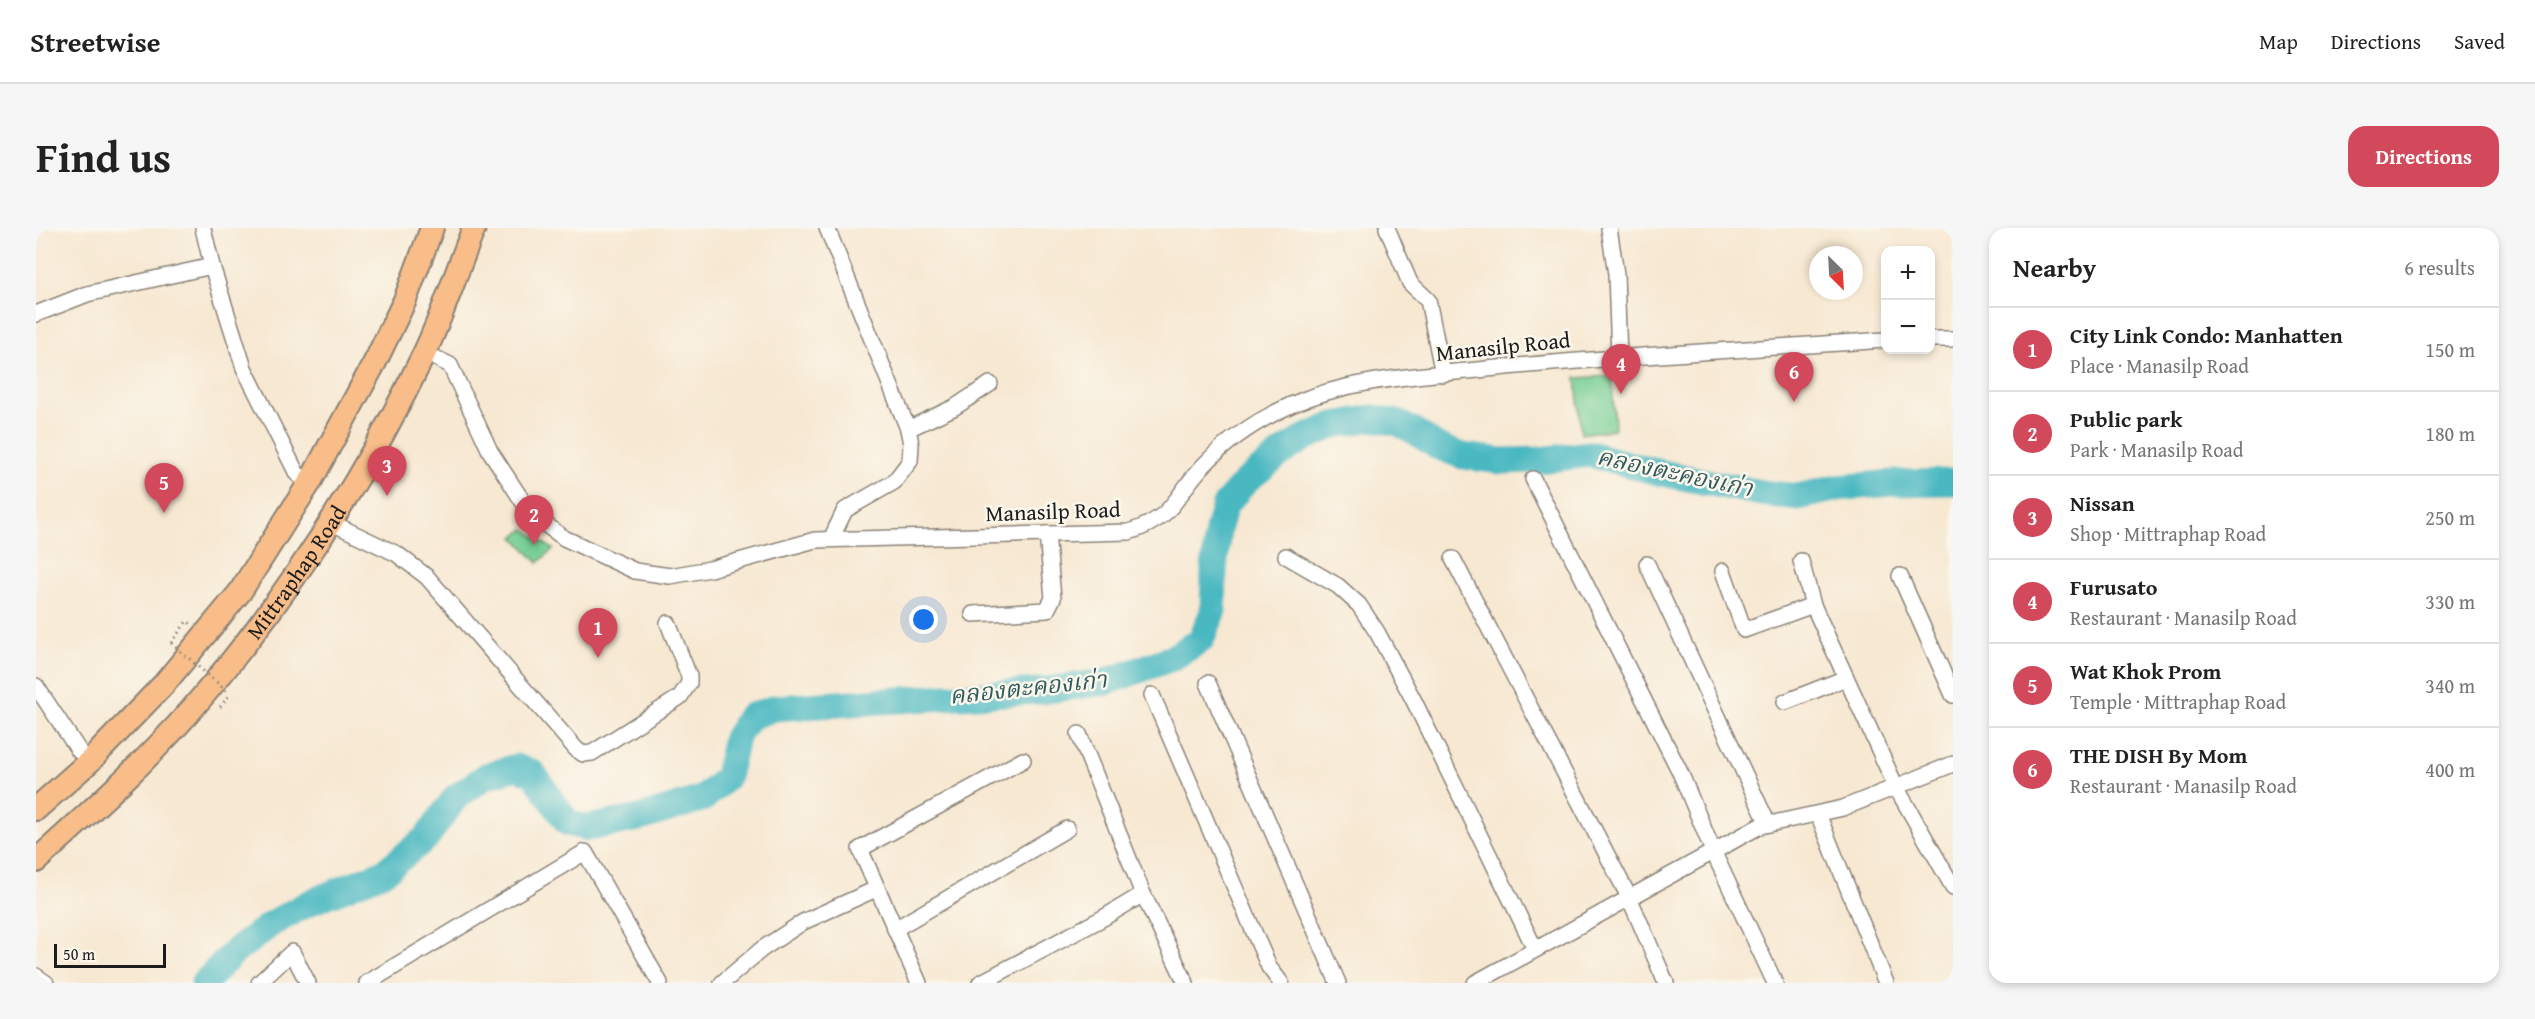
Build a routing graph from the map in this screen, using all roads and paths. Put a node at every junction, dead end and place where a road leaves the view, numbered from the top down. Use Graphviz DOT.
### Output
graph roads {
  1 [pos="203,228"];
  2 [pos="432,228"];
  3 [pos="474,228"];
  4 [pos="827,228"];
  5 [pos="1386,228"];
  6 [pos="1609,228"];
  7 [pos="212,266"];
  8 [pos="36,314"];
  9 [pos="1935,339"];
  10 [pos="1953,339"];
  11 [pos="1881,340"];
  12 [pos="425,352"];
  13 [pos="1619,358"];
  14 [pos="1443,374"];
  15 [pos="990,384"];
  16 [pos="908,429"];
  17 [pos="1533,479"];
  18 [pos="310,482"];
  19 [pos="332,523"];
  20 [pos="1047,534"];
  21 [pos="831,539"];
  22 [pos="1286,556"];
  23 [pos="1453,560"];
  24 [pos="1801,561"];
  25 [pos="1647,564"];
  26 [pos="1723,570"];
  27 [pos="1900,576"];
  28 [pos="1813,605"];
  29 [pos="973,614"];
  30 [pos="187,621"];
  31 [pos="668,623"];
  32 [pos="1846,678"];
  33 [pos="1208,683"];
  34 [pos="36,686"];
  35 [pos="230,694"];
  36 [pos="1152,695"];
  37 [pos="1953,695"];
  38 [pos="1785,702"];
  39 [pos="1079,734"];
  40 [pos="1023,760"];
  41 [pos="90,761"];
  42 [pos="1953,764"];
  43 [pos="1896,787"];
  44 [pos="36,809"];
  45 [pos="1818,814"];
  46 [pos="1768,824"];
  47 [pos="1067,829"];
  48 [pos="1713,851"];
  49 [pos="36,861"];
  50 [pos="1951,879"];
  51 [pos="876,890"];
  52 [pos="1143,894"];
  53 [pos="1629,897"];
  54 [pos="895,929"];
  55 [pos="1535,949"];
  56 [pos="36,976"];
  57 [pos="1485,980"];
  58 [pos="45,983"];
  59 [pos="259,983"];
  60 [pos="308,983"];
  61 [pos="367,983"];
  62 [pos="660,983"];
  63 [pos="722,983"];
  64 [pos="919,983"];
  65 [pos="980,983"];
  66 [pos="1186,983"];
  67 [pos="1281,983"];
  68 [pos="1338,983"];
  69 [pos="1666,983"];
  70 [pos="1775,983"];
  71 [pos="1886,983"];
  1 -- 7 [label="street"];
  2 -- 18 [label="highway, Mittraphap Road"];
  3 -- 12 [label="highway, Mittraphap Road"];
  4 -- 16 [label="street"];
  5 -- 14 [label="street"];
  6 -- 13 [label="street"];
  7 -- 8 [label="street"];
  7 -- 18 [label="street"];
  9 -- 10 [label="street"];
  11 -- 13 [label="street, Manasilp Road"];
  12 -- 19 [label="highway, Mittraphap Road"];
  12 -- 21 [label="street, Manasilp Road"];
  13 -- 14 [label="street, Manasilp Road"];
  14 -- 20 [label="street, Manasilp Road"];
  15 -- 16 [label="street"];
  16 -- 21 [label="street"];
  17 -- 48 [label="street"];
  18 -- 41 [label="highway, Mittraphap Road"];
  19 -- 31 [label="street"];
  19 -- 49 [label="highway, Mittraphap Road"];
  20 -- 21 [label="street, Manasilp Road"];
  20 -- 29 [label="street"];
  22 -- 55 [label="street"];
  23 -- 53 [label="street"];
  24 -- 28 [label="street"];
  25 -- 46 [label="street"];
  26 -- 28 [label="street"];
  27 -- 37 [label="street"];
  28 -- 32 [label="street"];
  30 -- 35 [label="path, bridge"];
  32 -- 38 [label="street"];
  32 -- 43 [label="street"];
  33 -- 68 [label="street"];
  34 -- 41 [label="street"];
  36 -- 67 [label="street"];
  39 -- 52 [label="street"];
  40 -- 51 [label="street"];
  41 -- 44 [label="highway, Mittraphap Road"];
  42 -- 43 [label="street"];
  43 -- 45 [label="street"];
  43 -- 50 [label="street"];
  45 -- 46 [label="street"];
  45 -- 71 [label="street"];
  46 -- 48 [label="street"];
  47 -- 54 [label="street"];
  48 -- 53 [label="street"];
  48 -- 70 [label="street"];
  51 -- 54 [label="street"];
  51 -- 63 [label="street"];
  52 -- 65 [label="street"];
  52 -- 66 [label="street"];
  53 -- 55 [label="street"];
  53 -- 69 [label="street"];
  54 -- 64 [label="street"];
  55 -- 57 [label="street"];
  56 -- 58 [label="street"];
  59 -- 60 [label="street"];
  61 -- 62 [label="street"];
}
